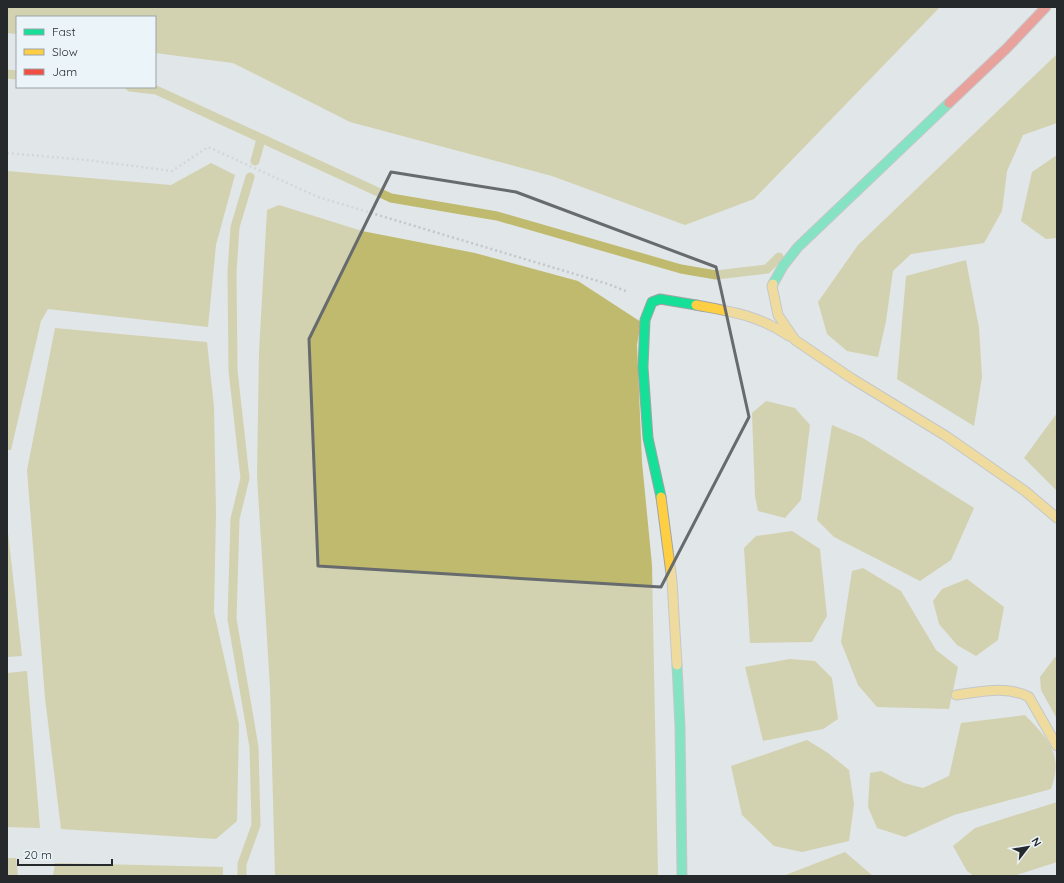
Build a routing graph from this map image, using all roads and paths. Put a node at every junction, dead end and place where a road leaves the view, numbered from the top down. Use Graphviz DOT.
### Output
graph roads {
  1 [pos="1046,7"];
  2 [pos="7,153"];
  3 [pos="652,302"];
  4 [pos="794,340"];
  5 [pos="1057,518"];
  6 [pos="956,695"];
  7 [pos="1057,746"];
  8 [pos="682,876"];
  1 -- 4 [label="street"];
  2 -- 3 [label="path"];
  3 -- 4 [label="street"];
  3 -- 8 [label="street"];
  4 -- 5 [label="street"];
  6 -- 7 [label="street"];
}
